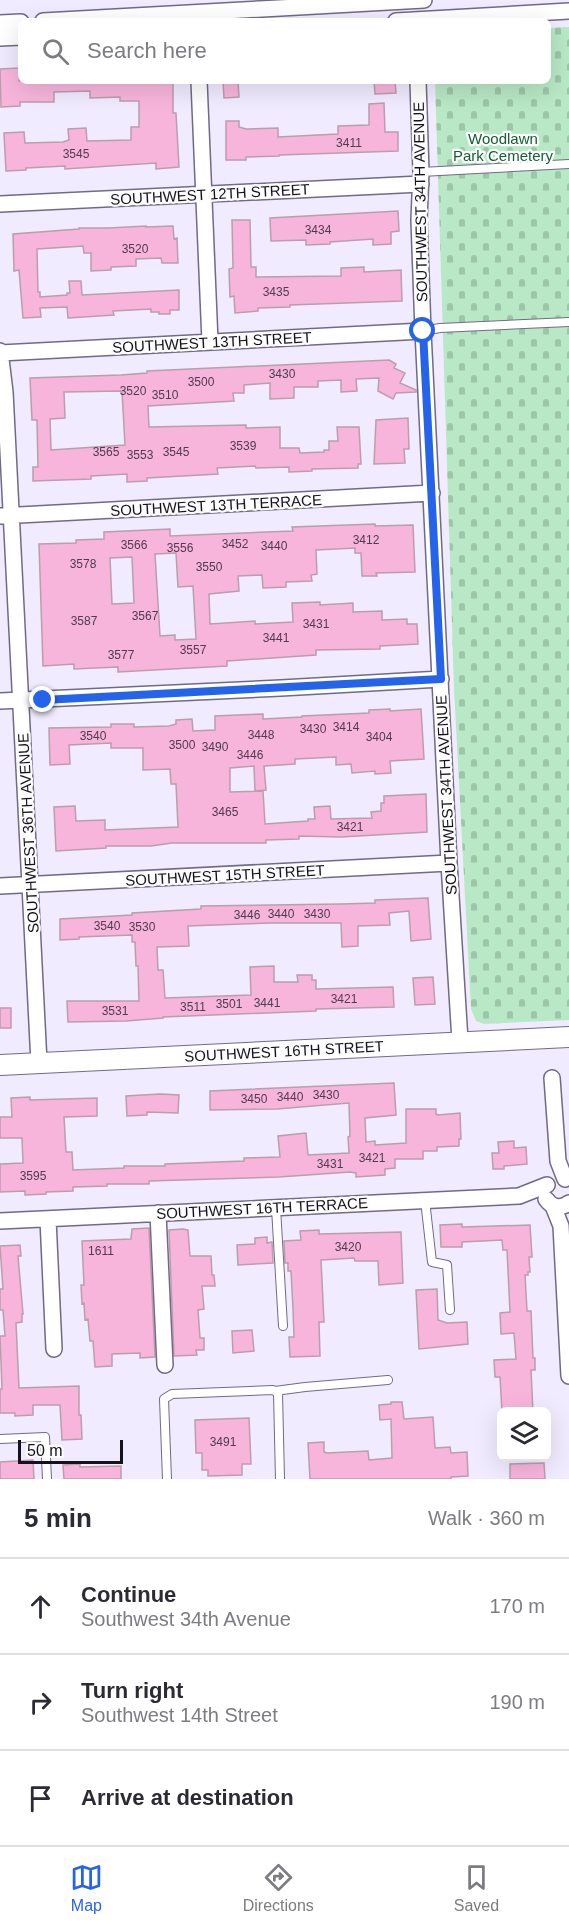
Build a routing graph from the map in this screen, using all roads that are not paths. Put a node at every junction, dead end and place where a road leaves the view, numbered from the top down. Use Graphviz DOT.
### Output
graph roads {
  1 [pos="417,0"];
  2 [pos="195,11"];
  3 [pos="569,11"];
  4 [pos="89,18"];
  5 [pos="415,18"];
  6 [pos="449,18"];
  7 [pos="18,22"];
  8 [pos="0,23"];
  9 [pos="18,37"];
  10 [pos="0,38"];
  11 [pos="199,84"];
  12 [pos="418,84"];
  13 [pos="569,164"];
  14 [pos="421,178"];
  15 [pos="204,194"];
  16 [pos="0,204"];
  17 [pos="569,322"];
  18 [pos="423,331"];
  19 [pos="210,342"];
  20 [pos="0,352"];
  21 [pos="432,494"];
  22 [pos="6,516"];
  23 [pos="441,679"];
  24 [pos="21,700"];
  25 [pos="0,701"];
  26 [pos="449,863"];
  27 [pos="30,885"];
  28 [pos="0,886"];
  29 [pos="569,1037"];
  30 [pos="460,1041"];
  31 [pos="39,1063"];
  32 [pos="0,1065"];
  33 [pos="552,1078"];
  34 [pos="558,1181"];
  35 [pos="524,1195"];
  36 [pos="425,1200"];
  37 [pos="559,1204"];
  38 [pos="276,1208"];
  39 [pos="158,1213"];
  40 [pos="48,1219"];
  41 [pos="0,1221"];
  42 [pos="450,1310"];
  43 [pos="283,1326"];
  44 [pos="54,1349"];
  45 [pos="568,1350"];
  46 [pos="165,1365"];
  47 [pos="569,1376"];
  48 [pos="388,1380"];
  49 [pos="275,1391"];
  50 [pos="0,1439"];
  51 [pos="47,1479"];
  52 [pos="166,1479"];
  53 [pos="280,1479"];
  1 -- 2 [label="street"];
  1 -- 5 [label="street"];
  2 -- 4 [label="street"];
  3 -- 6 [label="street"];
  7 -- 8 [label="street"];
  9 -- 10 [label="street"];
  11 -- 15 [label="street"];
  12 -- 14 [label="street, SOUTHWEST 34TH AVENUE"];
  13 -- 14 [label="lane"];
  14 -- 15 [label="street, SOUTHWEST 12TH STREET"];
  14 -- 18 [label="street, SOUTHWEST 34TH AVENUE"];
  15 -- 16 [label="street, SOUTHWEST 12TH STREET"];
  15 -- 19 [label="street"];
  17 -- 18 [label="lane"];
  18 -- 19 [label="street, SOUTHWEST 13TH STREET"];
  18 -- 21 [label="street, SOUTHWEST 34TH AVENUE"];
  19 -- 20 [label="street, SOUTHWEST 13TH STREET"];
  20 -- 22 [label="street, SOUTHWEST 36TH AVENUE"];
  21 -- 22 [label="street, SOUTHWEST 13TH TERRACE"];
  21 -- 23 [label="street, SOUTHWEST 34TH AVENUE"];
  22 -- 24 [label="street, SOUTHWEST 36TH AVENUE"];
  23 -- 24 [label="street"];
  23 -- 26 [label="street, SOUTHWEST 34TH AVENUE"];
  24 -- 25 [label="street"];
  24 -- 27 [label="street, SOUTHWEST 36TH AVENUE"];
  26 -- 27 [label="street, SOUTHWEST 15TH STREET"];
  26 -- 30 [label="street, SOUTHWEST 34TH AVENUE"];
  27 -- 28 [label="street, SOUTHWEST 15TH STREET"];
  27 -- 31 [label="street, SOUTHWEST 36TH AVENUE"];
  29 -- 30 [label="street, SOUTHWEST 16TH STREET"];
  30 -- 31 [label="street, SOUTHWEST 16TH STREET"];
  31 -- 32 [label="street, SOUTHWEST 16TH STREET"];
  33 -- 34 [label="street"];
  34 -- 35 [label="street, SOUTHWEST 16TH TERRACE"];
  34 -- 37 [label="street"];
  35 -- 36 [label="street, SOUTHWEST 16TH TERRACE"];
  35 -- 37 [label="street, SOUTHWEST 16TH TERRACE"];
  36 -- 38 [label="street, SOUTHWEST 16TH TERRACE"];
  36 -- 42 [label="lane"];
  37 -- 45 [label="street"];
  38 -- 39 [label="street, SOUTHWEST 16TH TERRACE"];
  38 -- 43 [label="lane"];
  39 -- 40 [label="street, SOUTHWEST 16TH TERRACE"];
  39 -- 46 [label="street"];
  40 -- 41 [label="street, SOUTHWEST 16TH TERRACE"];
  40 -- 44 [label="street"];
  45 -- 47 [label="street"];
  48 -- 49 [label="lane"];
  49 -- 52 [label="lane"];
  49 -- 53 [label="lane"];
  50 -- 51 [label="lane"];
}
